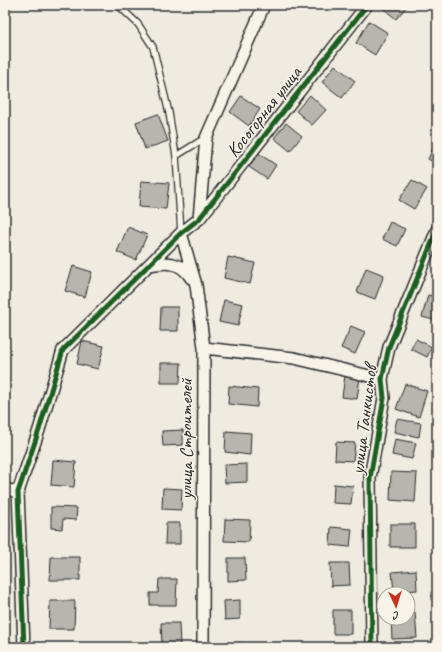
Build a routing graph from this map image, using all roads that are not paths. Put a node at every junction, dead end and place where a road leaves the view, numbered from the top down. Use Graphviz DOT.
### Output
graph roads {
  1 [pos="118,5"];
  2 [pos="264,5"];
  3 [pos="367,5"];
  4 [pos="206,138"];
  5 [pos="176,156"];
  6 [pos="199,219"];
  7 [pos="437,230"];
  8 [pos="181,233"];
  9 [pos="149,265"];
  10 [pos="196,285"];
  11 [pos="204,348"];
  12 [pos="382,379"];
  13 [pos="5,489"];
  14 [pos="18,492"];
  15 [pos="24,647"];
  16 [pos="203,647"];
  17 [pos="372,647"];
  1 -- 5 [label="lane"];
  2 -- 4 [label="street, Косогорная улица"];
  3 -- 6 [label="street, Косогорная улица"];
  4 -- 5 [label="lane"];
  4 -- 6 [label="street, Косогорная улица"];
  5 -- 8 [label="lane"];
  6 -- 8 [label="street, Косогорная улица"];
  7 -- 12 [label="street, улица Танкистов"];
  8 -- 9 [label="street, Косогорная улица"];
  8 -- 10 [label="street, улица Строителей"];
  9 -- 10 [label="street"];
  9 -- 14 [label="street, Косогорная улица"];
  10 -- 11 [label="street, улица Строителей"];
  11 -- 12 [label="street"];
  11 -- 16 [label="street, улица Строителей"];
  12 -- 17 [label="street, улица Танкистов"];
  13 -- 14 [label="street"];
  14 -- 15 [label="street"];
}
